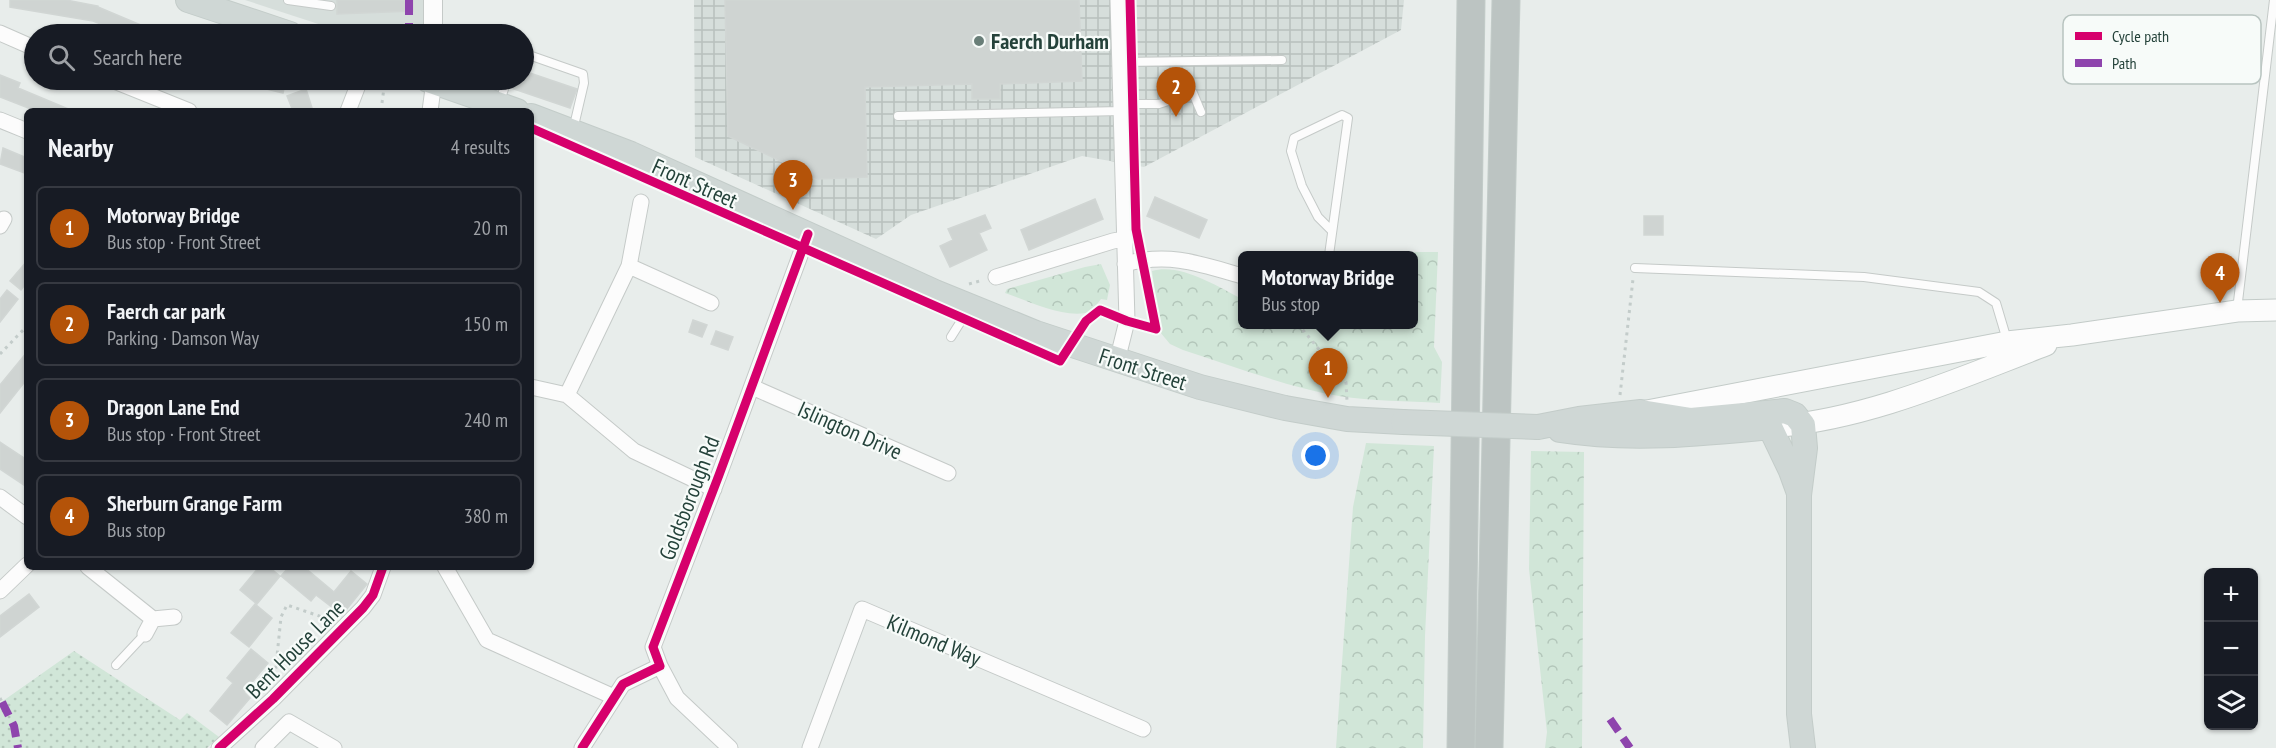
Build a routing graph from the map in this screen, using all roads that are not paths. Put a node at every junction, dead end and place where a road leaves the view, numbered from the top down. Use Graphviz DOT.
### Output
graph roads {
  1 [pos="188,0"];
  2 [pos="288,0"];
  3 [pos="433,0"];
  4 [pos="1118,0"];
  5 [pos="1471,0"];
  6 [pos="1506,0"];
  7 [pos="2274,0"];
  8 [pos="330,6"];
  9 [pos="260,24"];
  10 [pos="433,24"];
  11 [pos="0,33"];
  12 [pos="24,44"];
  13 [pos="534,57"];
  14 [pos="1282,60"];
  15 [pos="1120,62"];
  16 [pos="137,90"];
  17 [pos="356,90"];
  18 [pos="431,90"];
  19 [pos="459,90"];
  20 [pos="507,90"];
  21 [pos="1121,107"];
  22 [pos="182,108"];
  23 [pos="349,108"];
  24 [pos="430,108"];
  25 [pos="508,108"];
  26 [pos="1201,112"];
  27 [pos="898,116"];
  28 [pos="534,117"];
  29 [pos="0,120"];
  30 [pos="24,130"];
  31 [pos="573,131"];
  32 [pos="641,202"];
  33 [pos="1332,231"];
  34 [pos="808,234"];
  35 [pos="1124,239"];
  36 [pos="1330,251"];
  37 [pos="1125,264"];
  38 [pos="629,266"];
  39 [pos="1635,268"];
  40 [pos="1238,275"];
  41 [pos="996,277"];
  42 [pos="711,303"];
  43 [pos="971,306"];
  44 [pos="2276,309"];
  45 [pos="2237,311"];
  46 [pos="951,337"];
  47 [pos="2008,350"];
  48 [pos="1117,361"];
  49 [pos="1794,384"];
  50 [pos="752,387"];
  51 [pos="534,388"];
  52 [pos="567,395"];
  53 [pos="1629,413"];
  54 [pos="1771,419"];
  55 [pos="1803,425"];
  56 [pos="1538,427"];
  57 [pos="948,473"];
  58 [pos="714,489"];
  59 [pos="1799,495"];
  60 [pos="0,497"];
  61 [pos="24,516"];
  62 [pos="24,568"];
  63 [pos="92,570"];
  64 [pos="382,570"];
  65 [pos="447,570"];
  66 [pos="0,591"];
  67 [pos="174,617"];
  68 [pos="153,619"];
  69 [pos="145,634"];
  70 [pos="116,665"];
  71 [pos="660,666"];
  72 [pos="614,697"];
  73 [pos="1143,729"];
  74 [pos="219,748"];
  75 [pos="263,748"];
  76 [pos="334,748"];
  77 [pos="582,748"];
  78 [pos="730,748"];
  79 [pos="810,748"];
  80 [pos="1461,748"];
  81 [pos="1489,748"];
  82 [pos="1803,748"];
  1 -- 9 [label="main road"];
  2 -- 8 [label="lane"];
  3 -- 10 [label="street"];
  4 -- 15 [label="street"];
  5 -- 80 [label="highway"];
  6 -- 81 [label="highway"];
  7 -- 45 [label="lane"];
  11 -- 12 [label="street"];
  13 -- 31 [label="lane"];
  14 -- 15 [label="lane"];
  15 -- 21 [label="street"];
  16 -- 22 [label="street"];
  17 -- 23 [label="street"];
  18 -- 24 [label="street"];
  19 -- 25 [label="main road"];
  20 -- 25 [label="lane"];
  21 -- 26 [label="lane"];
  21 -- 27 [label="lane"];
  21 -- 35 [label="street"];
  28 -- 31 [label="main road, Front Street"];
  29 -- 30 [label="street"];
  31 -- 34 [label="main road, Front Street"];
  32 -- 38 [label="street"];
  33 -- 33 [label="lane"];
  33 -- 36 [label="lane"];
  34 -- 43 [label="main road, Front Street"];
  34 -- 50 [label="street, Goldsborough Rd"];
  35 -- 37 [label="street"];
  35 -- 41 [label="street"];
  37 -- 40 [label="street"];
  37 -- 48 [label="street"];
  38 -- 42 [label="street"];
  38 -- 52 [label="street"];
  39 -- 47 [label="lane"];
  43 -- 46 [label="lane"];
  43 -- 48 [label="main road, Front Street"];
  44 -- 45 [label="main road"];
  45 -- 47 [label="main road"];
  47 -- 49 [label="main road"];
  47 -- 55 [label="main road"];
  48 -- 56 [label="main road, Front Street, bridge"];
  49 -- 53 [label="main road"];
  49 -- 54 [label="main road"];
  50 -- 57 [label="street, Islington Drive"];
  50 -- 58 [label="street, Goldsborough Rd"];
  51 -- 52 [label="street"];
  52 -- 58 [label="street"];
  53 -- 54 [label="main road"];
  53 -- 56 [label="main road"];
  54 -- 55 [label="main road"];
  54 -- 56 [label="main road"];
  54 -- 59 [label="main road"];
  55 -- 59 [label="main road"];
  58 -- 71 [label="street, Goldsborough Rd"];
  59 -- 82 [label="main road"];
  60 -- 61 [label="street"];
  62 -- 66 [label="street"];
  63 -- 68 [label="street"];
  64 -- 74 [label="street, Bent House Lane"];
  65 -- 72 [label="street"];
  67 -- 68 [label="street"];
  68 -- 69 [label="street"];
  69 -- 70 [label="lane"];
  71 -- 72 [label="street"];
  71 -- 78 [label="street, Goldsborough Rd"];
  72 -- 77 [label="street"];
  73 -- 79 [label="street, Kilmond Way"];
  75 -- 76 [label="street"];
}
